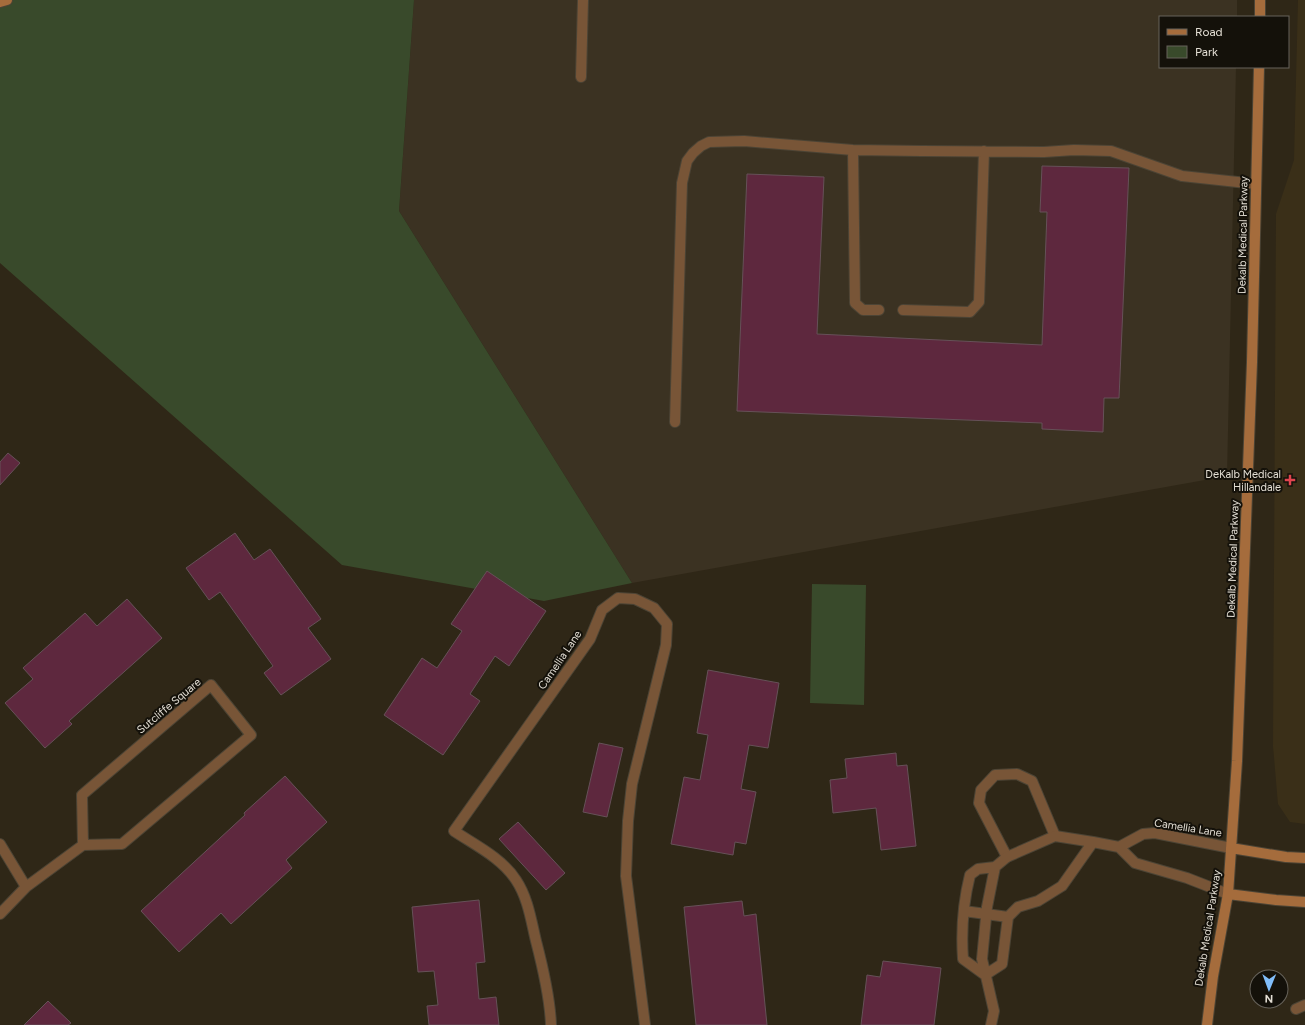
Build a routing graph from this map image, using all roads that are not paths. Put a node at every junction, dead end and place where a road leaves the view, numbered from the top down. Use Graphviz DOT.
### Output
graph roads {
  1 [pos="7,0"];
  2 [pos="583,0"];
  3 [pos="1260,0"];
  4 [pos="0,2"];
  5 [pos="1260,16"];
  6 [pos="1259,68"];
  7 [pos="581,77"];
  8 [pos="853,150"];
  9 [pos="984,151"];
  10 [pos="1256,184"];
  11 [pos="879,310"];
  12 [pos="903,310"];
  13 [pos="675,422"];
  14 [pos="1055,836"];
  15 [pos="1092,842"];
  16 [pos="0,844"];
  17 [pos="83,845"];
  18 [pos="1119,847"];
  19 [pos="1231,848"];
  20 [pos="1007,857"];
  21 [pos="1305,858"];
  22 [pos="995,867"];
  23 [pos="26,887"];
  24 [pos="1228,894"];
  25 [pos="1305,902"];
  26 [pos="964,911"];
  27 [pos="0,914"];
  28 [pos="986,914"];
  29 [pos="1008,917"];
  30 [pos="985,975"];
  31 [pos="1305,1005"];
  32 [pos="1296,1010"];
  33 [pos="551,1025"];
  34 [pos="645,1025"];
  35 [pos="991,1025"];
  36 [pos="1207,1025"];
  1 -- 4 [label="main road"];
  2 -- 7 [label="street"];
  3 -- 5 [label="main road"];
  6 -- 10 [label="main road, Dekalb Medical Parkway"];
  8 -- 9 [label="street"];
  8 -- 11 [label="street"];
  8 -- 13 [label="street"];
  9 -- 10 [label="street"];
  9 -- 12 [label="street"];
  10 -- 19 [label="main road, Dekalb Medical Parkway"];
  14 -- 15 [label="street"];
  14 -- 20 [label="street"];
  14 -- 20 [label="street"];
  15 -- 18 [label="street"];
  15 -- 29 [label="street"];
  16 -- 23 [label="street"];
  17 -- 17 [label="street, Sutcliffe Square"];
  17 -- 23 [label="street"];
  18 -- 19 [label="street, Camellia Lane"];
  18 -- 24 [label="street"];
  19 -- 21 [label="main road"];
  19 -- 24 [label="main road, Dekalb Medical Parkway"];
  20 -- 22 [label="street"];
  22 -- 26 [label="street"];
  22 -- 28 [label="street"];
  23 -- 27 [label="street"];
  24 -- 25 [label="main road"];
  24 -- 36 [label="main road, Dekalb Medical Parkway"];
  26 -- 28 [label="street"];
  26 -- 30 [label="street"];
  28 -- 29 [label="street"];
  28 -- 30 [label="street"];
  29 -- 30 [label="street"];
  30 -- 35 [label="street"];
  31 -- 32 [label="street"];
  33 -- 34 [label="street, Camellia Lane"];
}
